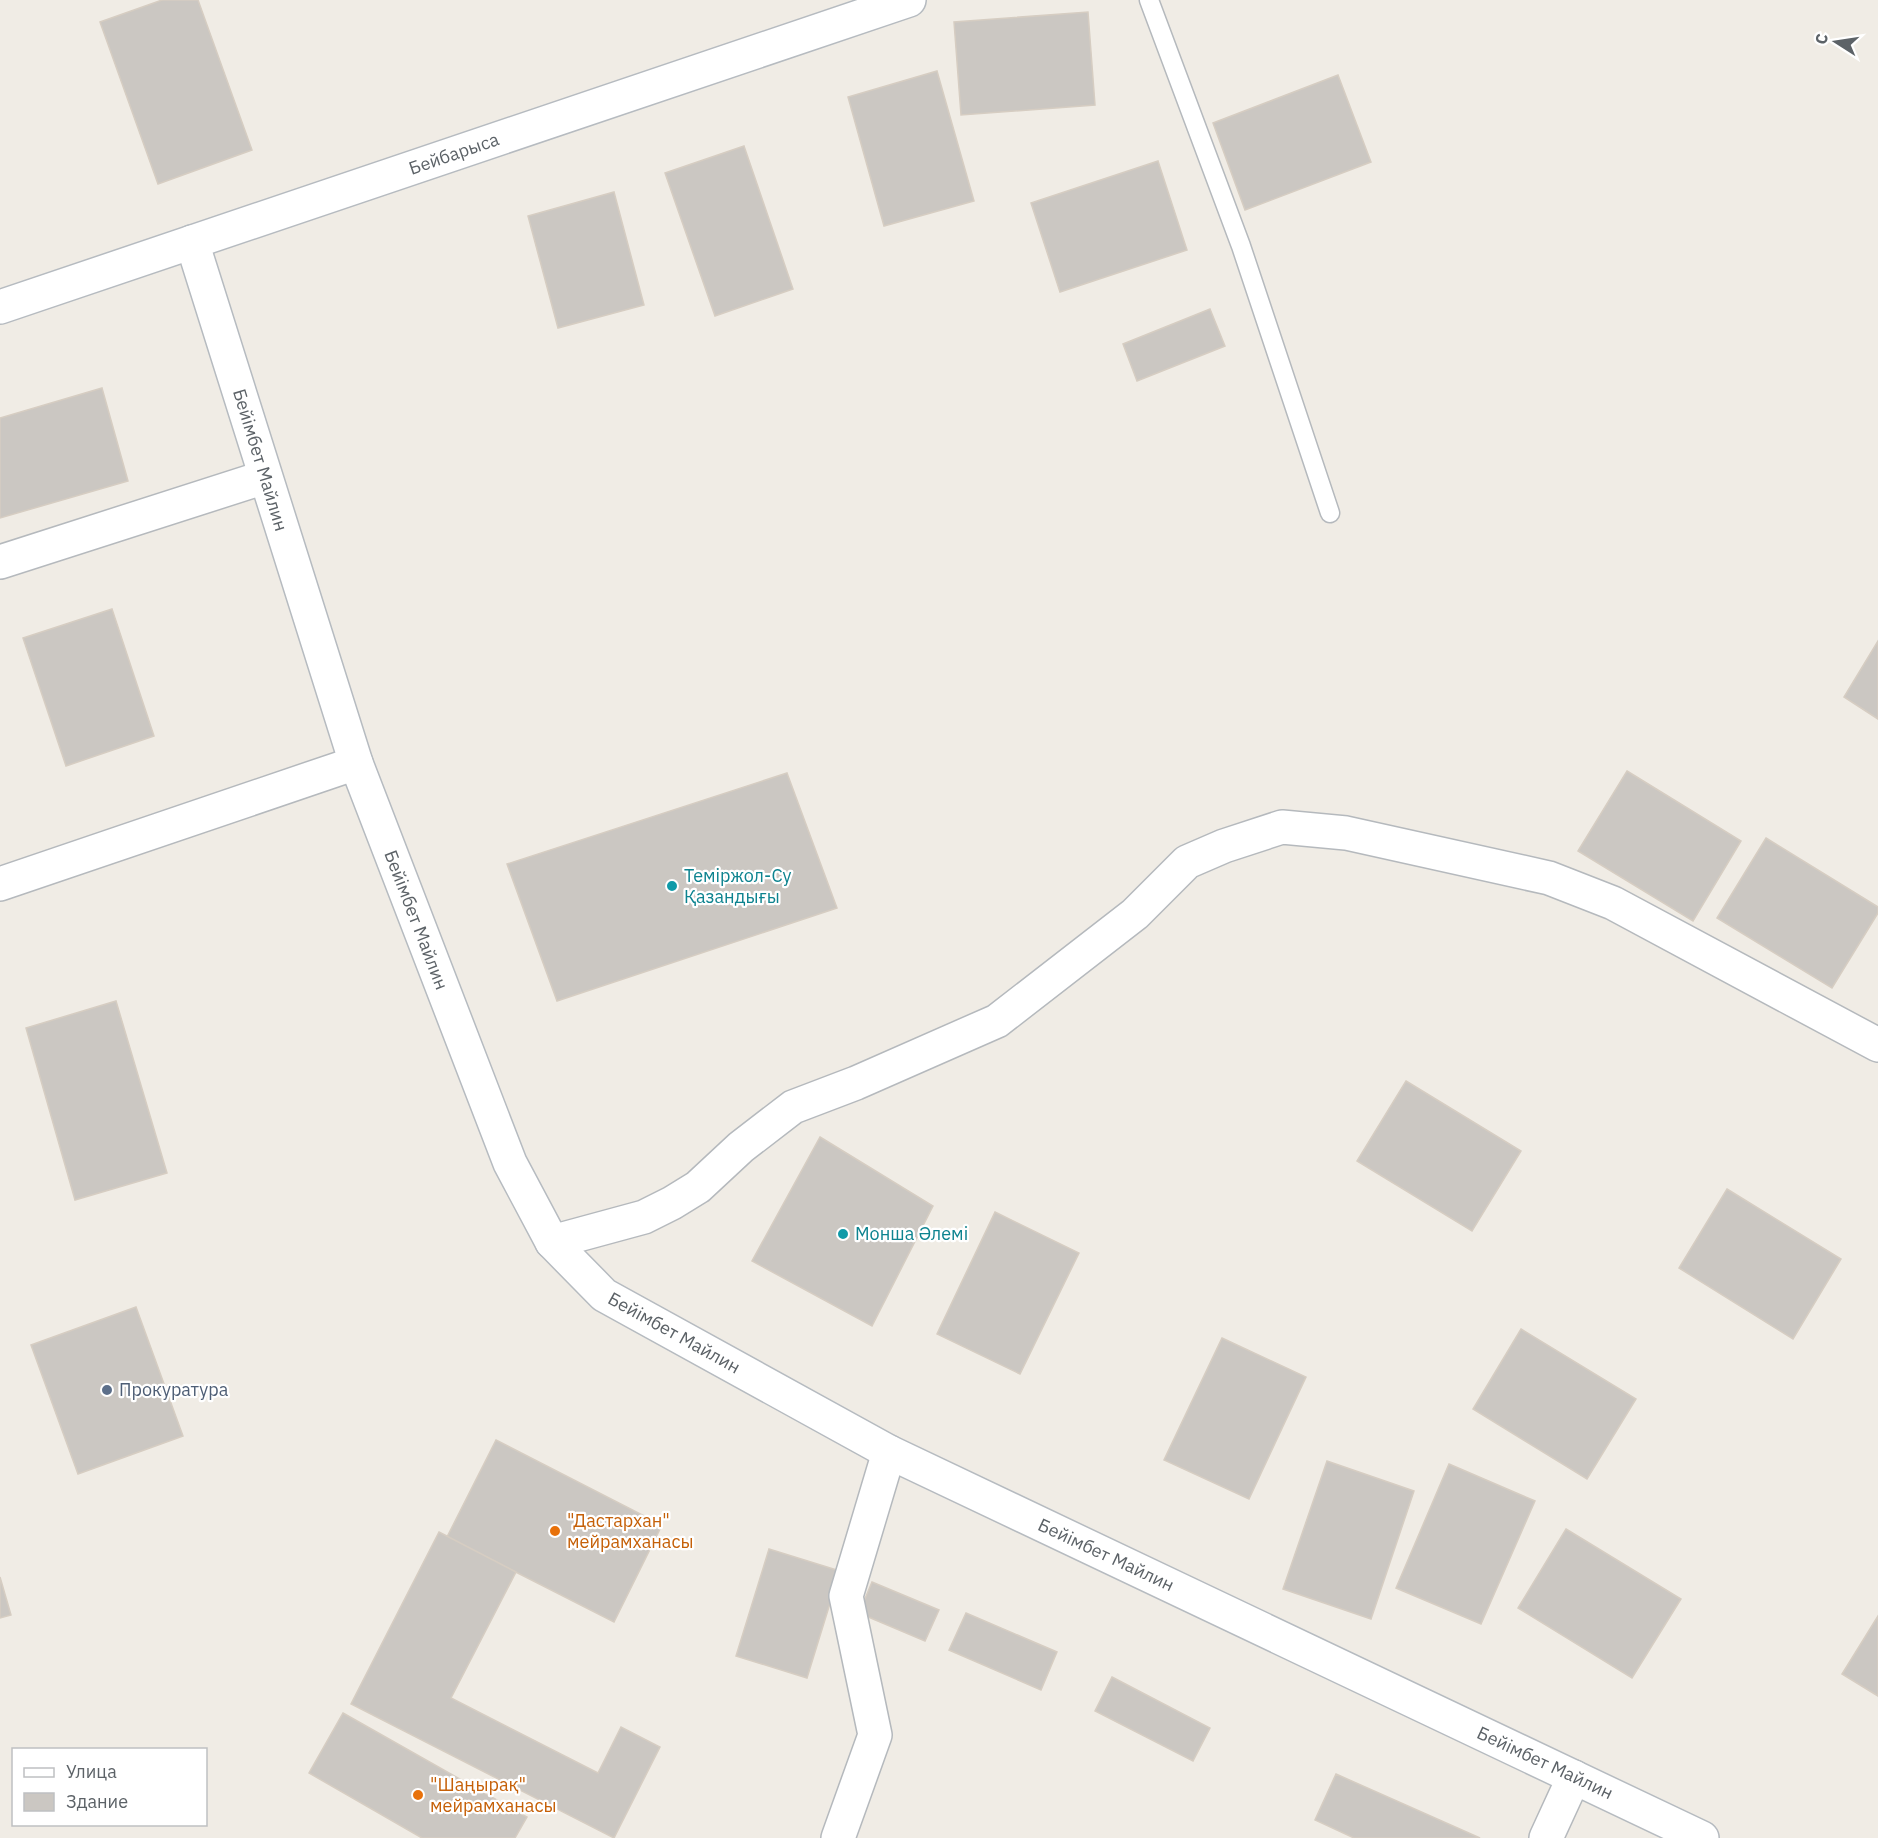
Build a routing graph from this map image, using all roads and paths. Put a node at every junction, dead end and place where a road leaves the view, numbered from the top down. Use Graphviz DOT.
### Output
graph roads {
  1 [pos="909,0"];
  2 [pos="1149,0"];
  3 [pos="192,242"];
  4 [pos="0,307"];
  5 [pos="265,477"];
  6 [pos="1330,513"];
  7 [pos="0,562"];
  8 [pos="356,763"];
  9 [pos="0,884"];
  10 [pos="1878,1045"];
  11 [pos="552,1242"];
  12 [pos="889,1452"];
  13 [pos="1574,1777"];
  14 [pos="838,1838"];
  15 [pos="1546,1838"];
  16 [pos="1702,1838"];
  1 -- 3 [label="street, Бейбарыса"];
  2 -- 6 [label="lane"];
  3 -- 4 [label="street, Бейбарыса"];
  3 -- 5 [label="street, Бейімбет Майлин"];
  5 -- 7 [label="street"];
  5 -- 8 [label="street, Бейімбет Майлин"];
  8 -- 9 [label="street"];
  8 -- 11 [label="street, Бейімбет Майлин"];
  10 -- 11 [label="street"];
  11 -- 12 [label="street, Бейімбет Майлин"];
  12 -- 13 [label="street, Бейімбет Майлин"];
  12 -- 14 [label="street"];
  13 -- 15 [label="street"];
  13 -- 16 [label="street, Бейімбет Майлин"];
}
